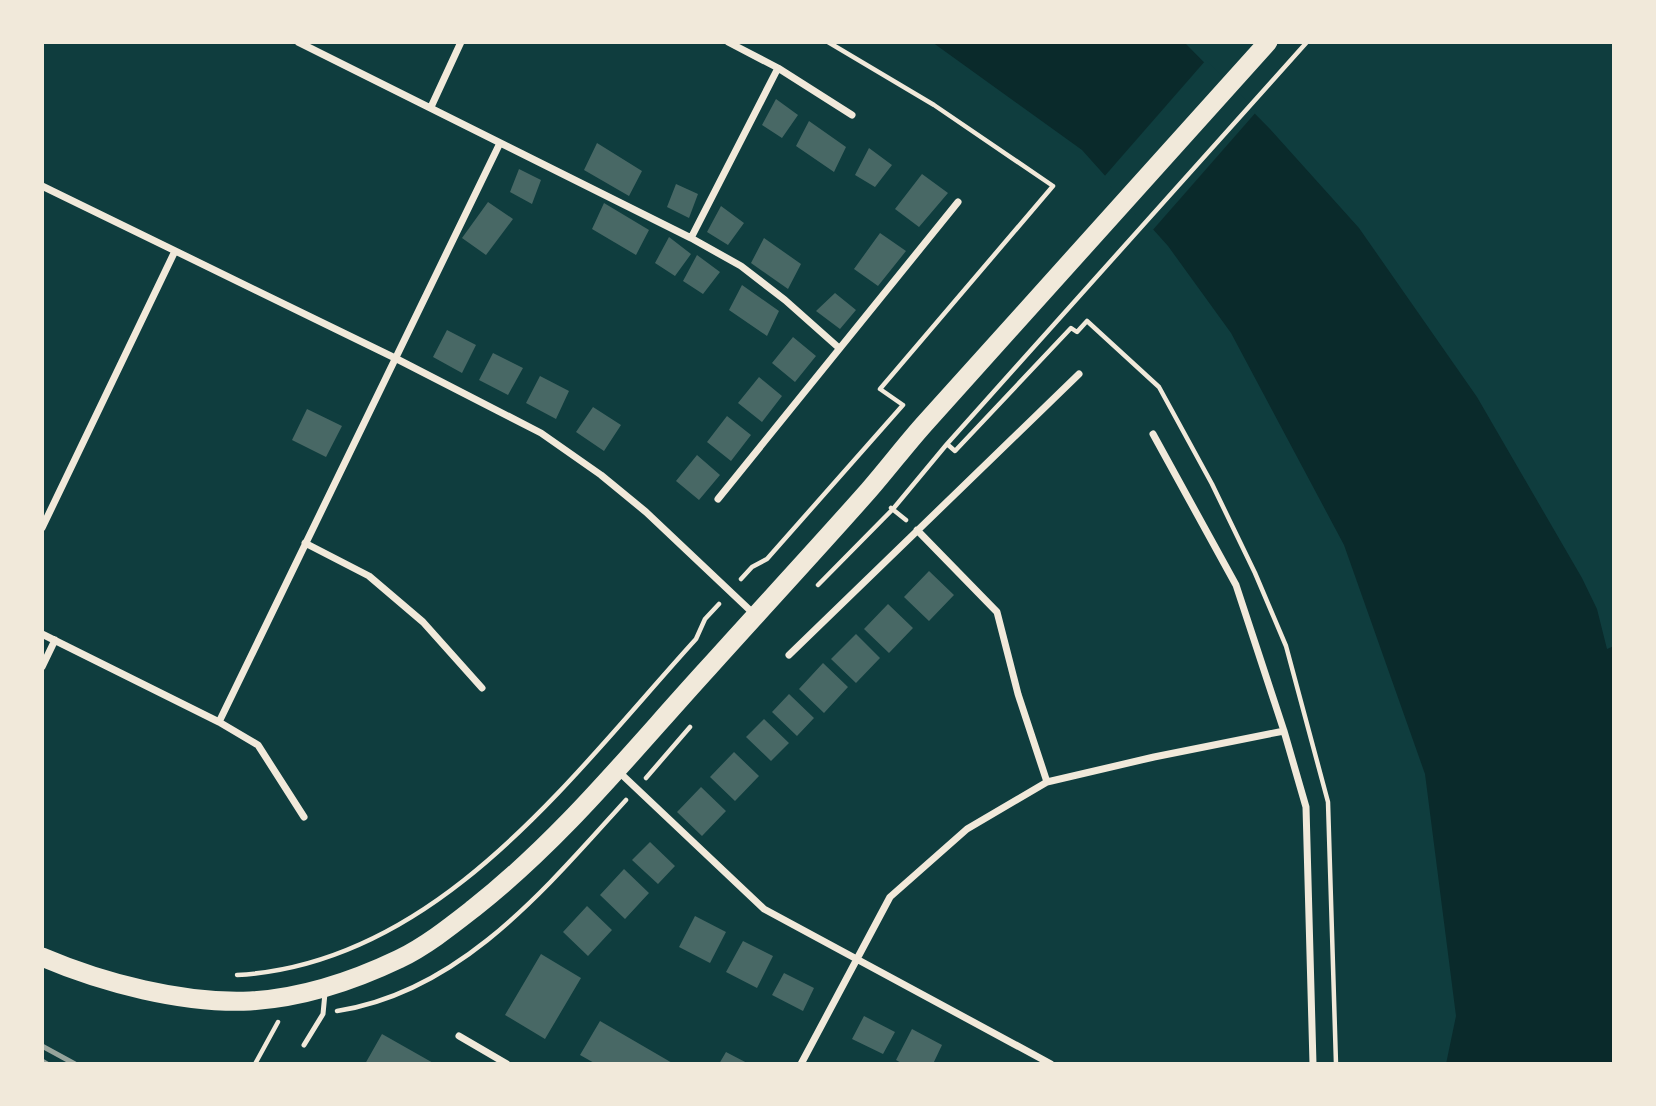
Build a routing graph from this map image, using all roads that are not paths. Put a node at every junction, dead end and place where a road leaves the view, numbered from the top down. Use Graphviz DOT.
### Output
graph roads {
  1 [pos="298,42"];
  2 [pos="461,42"];
  3 [pos="728,42"];
  4 [pos="1268,42"];
  5 [pos="778,68"];
  6 [pos="431,107"];
  7 [pos="852,115"];
  8 [pos="500,143"];
  9 [pos="42,187"];
  10 [pos="958,202"];
  11 [pos="691,239"];
  12 [pos="175,251"];
  13 [pos="839,348"];
  14 [pos="395,358"];
  15 [pos="1079,374"];
  16 [pos="1153,434"];
  17 [pos="718,499"];
  18 [pos="42,528"];
  19 [pos="917,530"];
  20 [pos="305,543"];
  21 [pos="755,616"];
  22 [pos="42,634"];
  23 [pos="55,640"];
  24 [pos="789,655"];
  25 [pos="42,667"];
  26 [pos="482,688"];
  27 [pos="219,722"];
  28 [pos="1284,731"];
  29 [pos="618,770"];
  30 [pos="1047,782"];
  31 [pos="304,817"];
  32 [pos="42,957"];
  33 [pos="856,959"];
  34 [pos="326,986"];
  35 [pos="459,1036"];
  36 [pos="304,1045"];
  37 [pos="507,1064"];
  38 [pos="801,1064"];
  39 [pos="1051,1064"];
  40 [pos="1313,1064"];
  1 -- 6 [label="street"];
  2 -- 6 [label="street"];
  3 -- 5 [label="street"];
  4 -- 21 [label="highway"];
  5 -- 7 [label="street"];
  5 -- 11 [label="street"];
  6 -- 8 [label="street"];
  8 -- 11 [label="street"];
  8 -- 14 [label="street"];
  9 -- 12 [label="street"];
  10 -- 13 [label="street"];
  11 -- 13 [label="street"];
  12 -- 14 [label="street"];
  12 -- 18 [label="street"];
  13 -- 17 [label="street"];
  14 -- 20 [label="street"];
  14 -- 21 [label="street"];
  15 -- 19 [label="street"];
  16 -- 28 [label="street"];
  19 -- 24 [label="street"];
  19 -- 30 [label="street"];
  20 -- 26 [label="street"];
  20 -- 27 [label="street"];
  21 -- 29 [label="highway"];
  22 -- 23 [label="street"];
  23 -- 25 [label="street"];
  23 -- 27 [label="street"];
  27 -- 31 [label="street"];
  28 -- 30 [label="street"];
  28 -- 40 [label="street"];
  29 -- 33 [label="street"];
  29 -- 34 [label="highway"];
  30 -- 33 [label="street"];
  32 -- 34 [label="highway"];
  33 -- 38 [label="street"];
  33 -- 39 [label="street"];
  34 -- 36 [label="lane"];
  35 -- 37 [label="street"];
}
